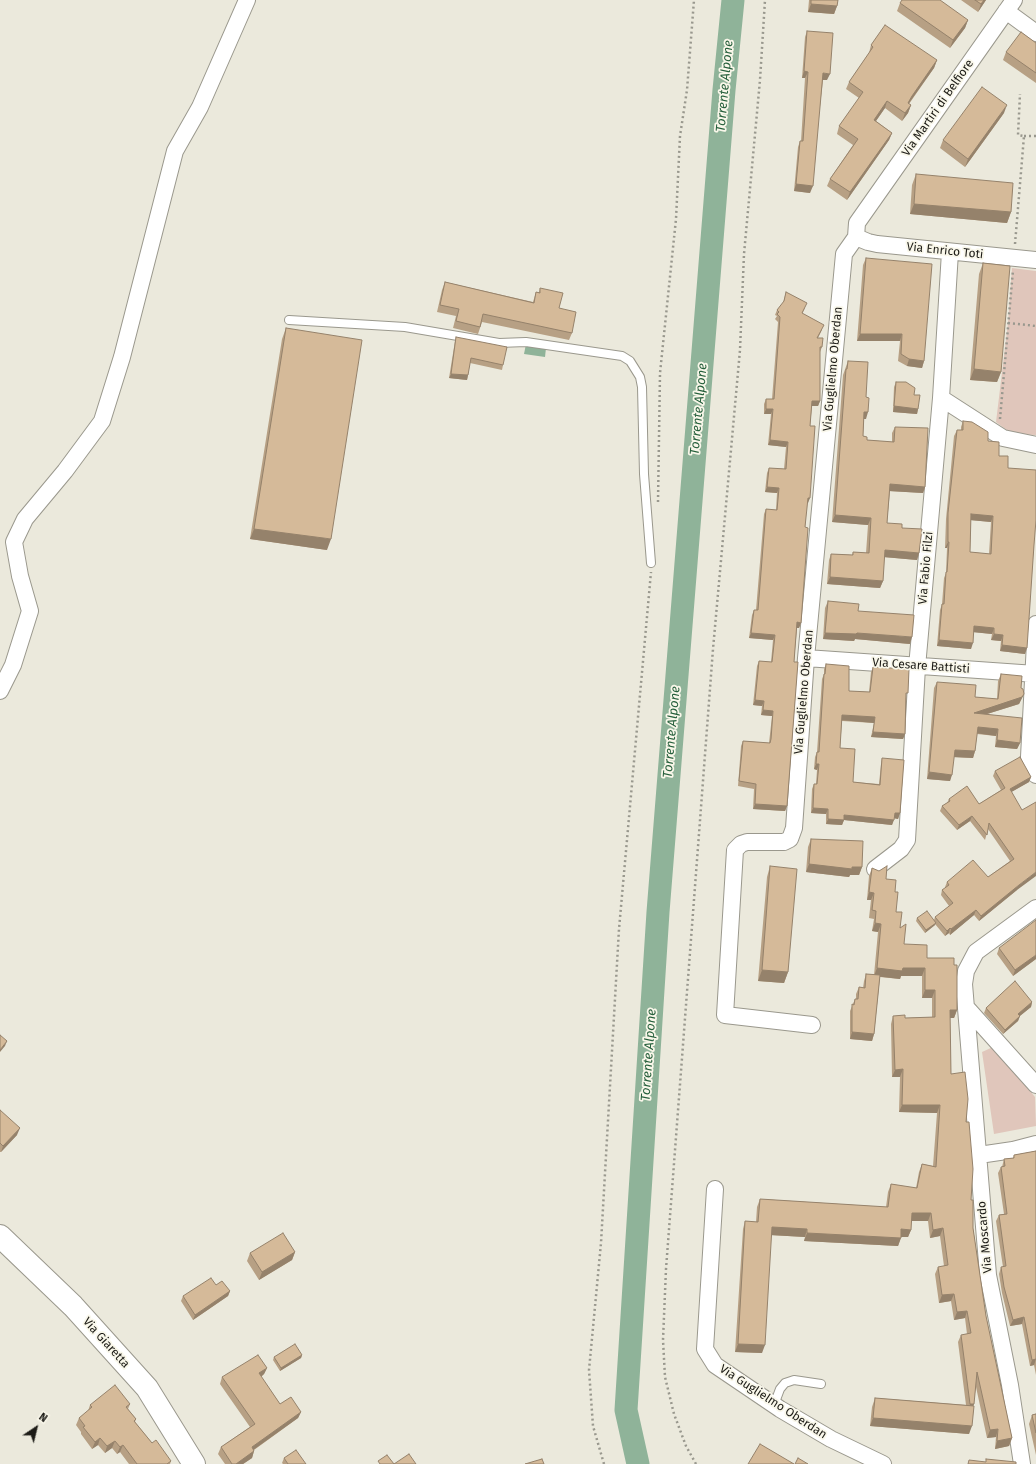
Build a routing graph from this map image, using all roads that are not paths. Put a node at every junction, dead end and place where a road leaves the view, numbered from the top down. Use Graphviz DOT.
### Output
graph roads {
  1 [pos="247,0"];
  2 [pos="1010,6"];
  3 [pos="1036,33"];
  4 [pos="856,237"];
  5 [pos="950,252"];
  6 [pos="1036,260"];
  7 [pos="289,320"];
  8 [pos="941,398"];
  9 [pos="1036,445"];
  10 [pos="651,563"];
  11 [pos="1036,624"];
  12 [pos="806,658"];
  13 [pos="917,667"];
  14 [pos="1034,673"];
  15 [pos="0,691"];
  16 [pos="1035,772"];
  17 [pos="875,869"];
  18 [pos="1036,908"];
  19 [pos="966,1007"];
  20 [pos="812,1026"];
  21 [pos="1036,1085"];
  22 [pos="1036,1144"];
  23 [pos="979,1155"];
  24 [pos="715,1189"];
  25 [pos="0,1236"];
  26 [pos="821,1384"];
  27 [pos="774,1405"];
  28 [pos="194,1464"];
  29 [pos="883,1464"];
  30 [pos="1022,1464"];
  1 -- 15 [label="street"];
  2 -- 3 [label="street, Via Martiri di Belfiore"];
  2 -- 4 [label="street, Via Martiri di Belfiore"];
  4 -- 5 [label="street, Via Enrico Toti"];
  4 -- 12 [label="street, Via Guglielmo Oberdan"];
  5 -- 6 [label="street, Via Enrico Toti"];
  5 -- 8 [label="street, Via Fabio Filzi"];
  7 -- 10 [label="lane"];
  8 -- 9 [label="street"];
  8 -- 13 [label="street, Via Fabio Filzi"];
  11 -- 14 [label="street"];
  12 -- 13 [label="street, Via Cesare Battisti"];
  12 -- 20 [label="street, Via Guglielmo Oberdan"];
  13 -- 14 [label="street, Via Cesare Battisti"];
  13 -- 17 [label="street, Via Fabio Filzi"];
  14 -- 16 [label="street"];
  18 -- 19 [label="street, Via Moscardo"];
  19 -- 21 [label="street"];
  19 -- 23 [label="street, Via Moscardo"];
  22 -- 23 [label="street"];
  23 -- 30 [label="street, Via Moscardo"];
  24 -- 27 [label="street, Via Guglielmo Oberdan"];
  25 -- 28 [label="street, Via Giaretta"];
  26 -- 27 [label="lane"];
  27 -- 29 [label="street, Via Guglielmo Oberdan"];
}
